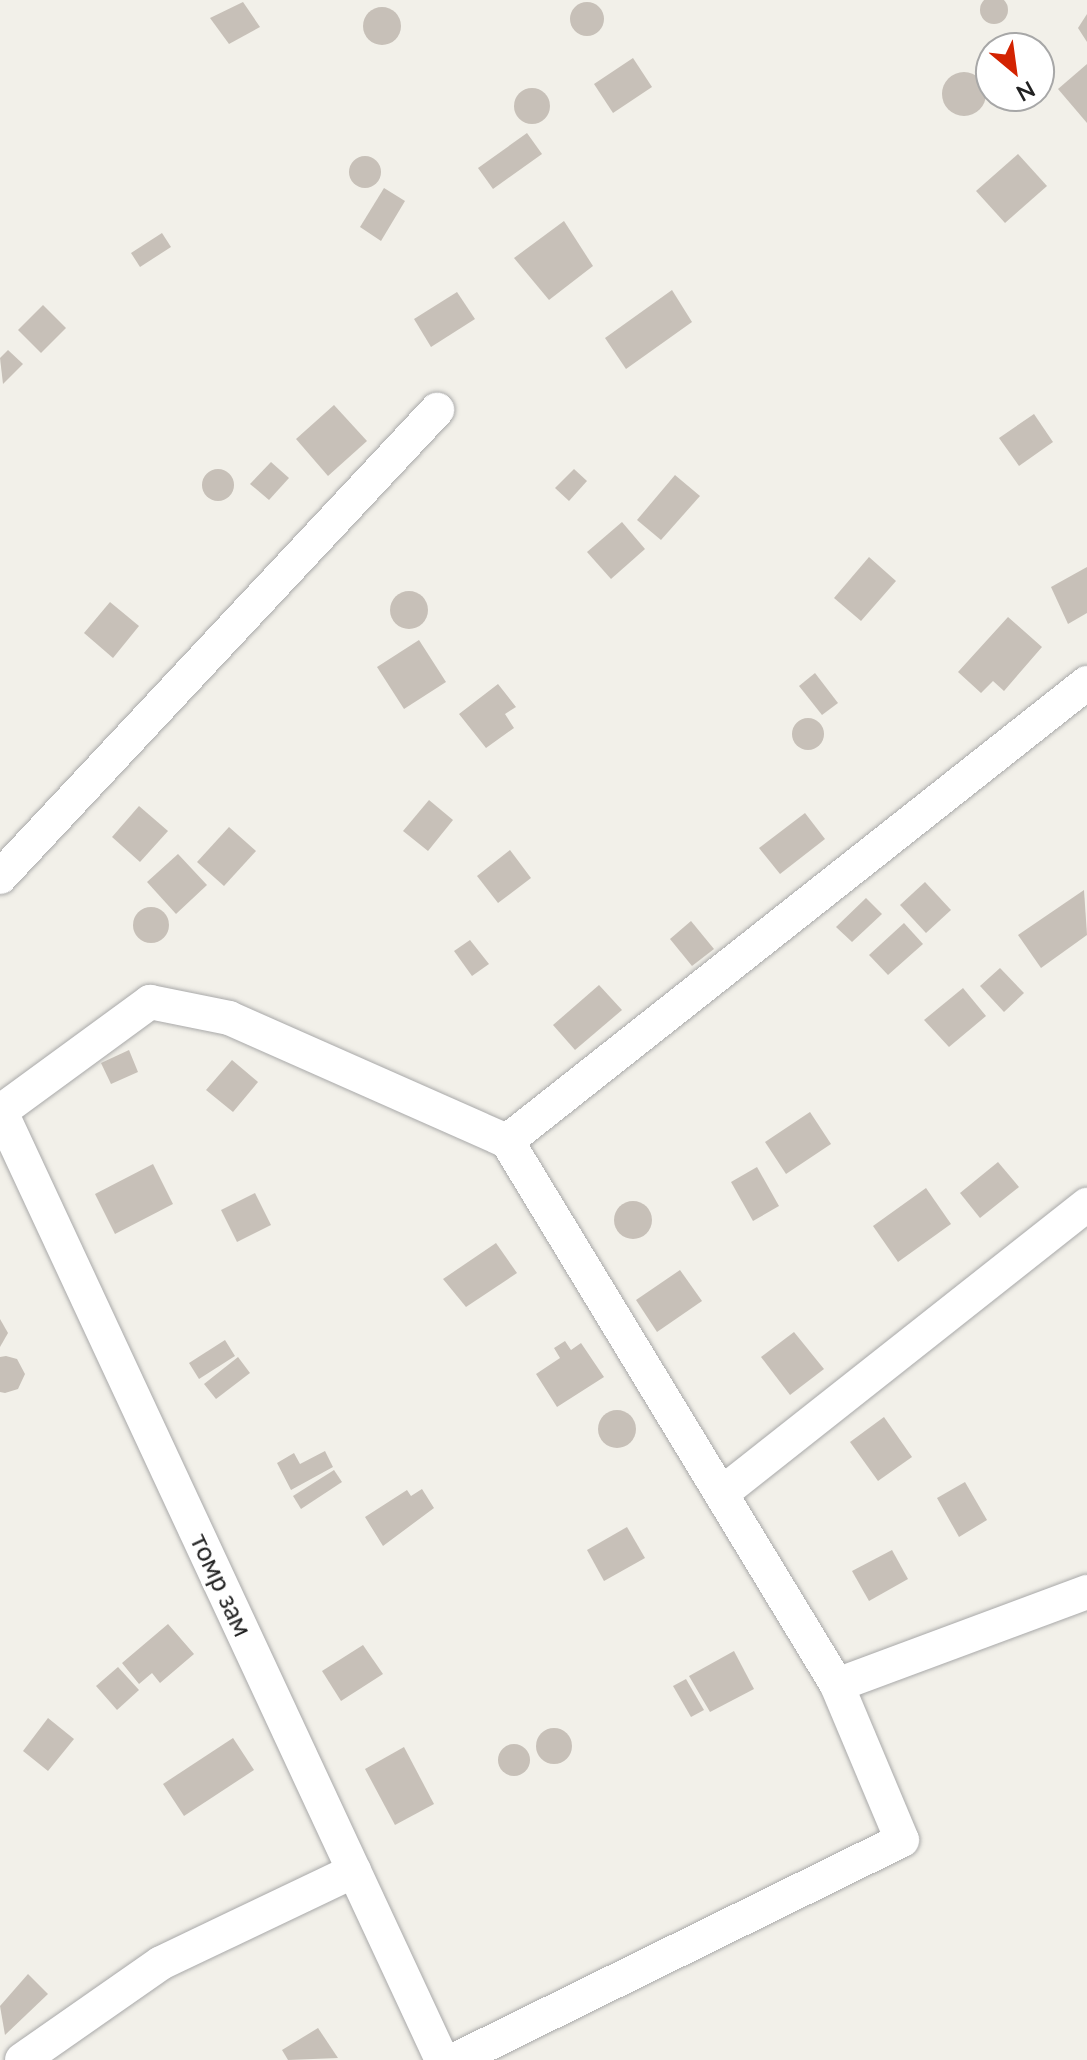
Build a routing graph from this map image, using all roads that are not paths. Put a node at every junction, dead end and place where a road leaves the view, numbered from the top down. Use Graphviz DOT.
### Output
graph roads {
  1 [pos="437,410"];
  2 [pos="1087,683"];
  3 [pos="0,877"];
  4 [pos="0,1111"];
  5 [pos="507,1141"];
  6 [pos="1087,1205"];
  7 [pos="722,1493"];
  8 [pos="1087,1592"];
  9 [pos="837,1685"];
  10 [pos="354,1871"];
  11 [pos="22,2060"];
  12 [pos="442,2060"];
  13 [pos="455,2060"];
  1 -- 3 [label="street"];
  2 -- 5 [label="street"];
  4 -- 5 [label="street"];
  4 -- 10 [label="street, томр зам"];
  5 -- 7 [label="street"];
  6 -- 7 [label="street"];
  7 -- 9 [label="street"];
  8 -- 9 [label="street"];
  9 -- 13 [label="street"];
  10 -- 11 [label="street"];
  10 -- 12 [label="street, томр зам"];
}
